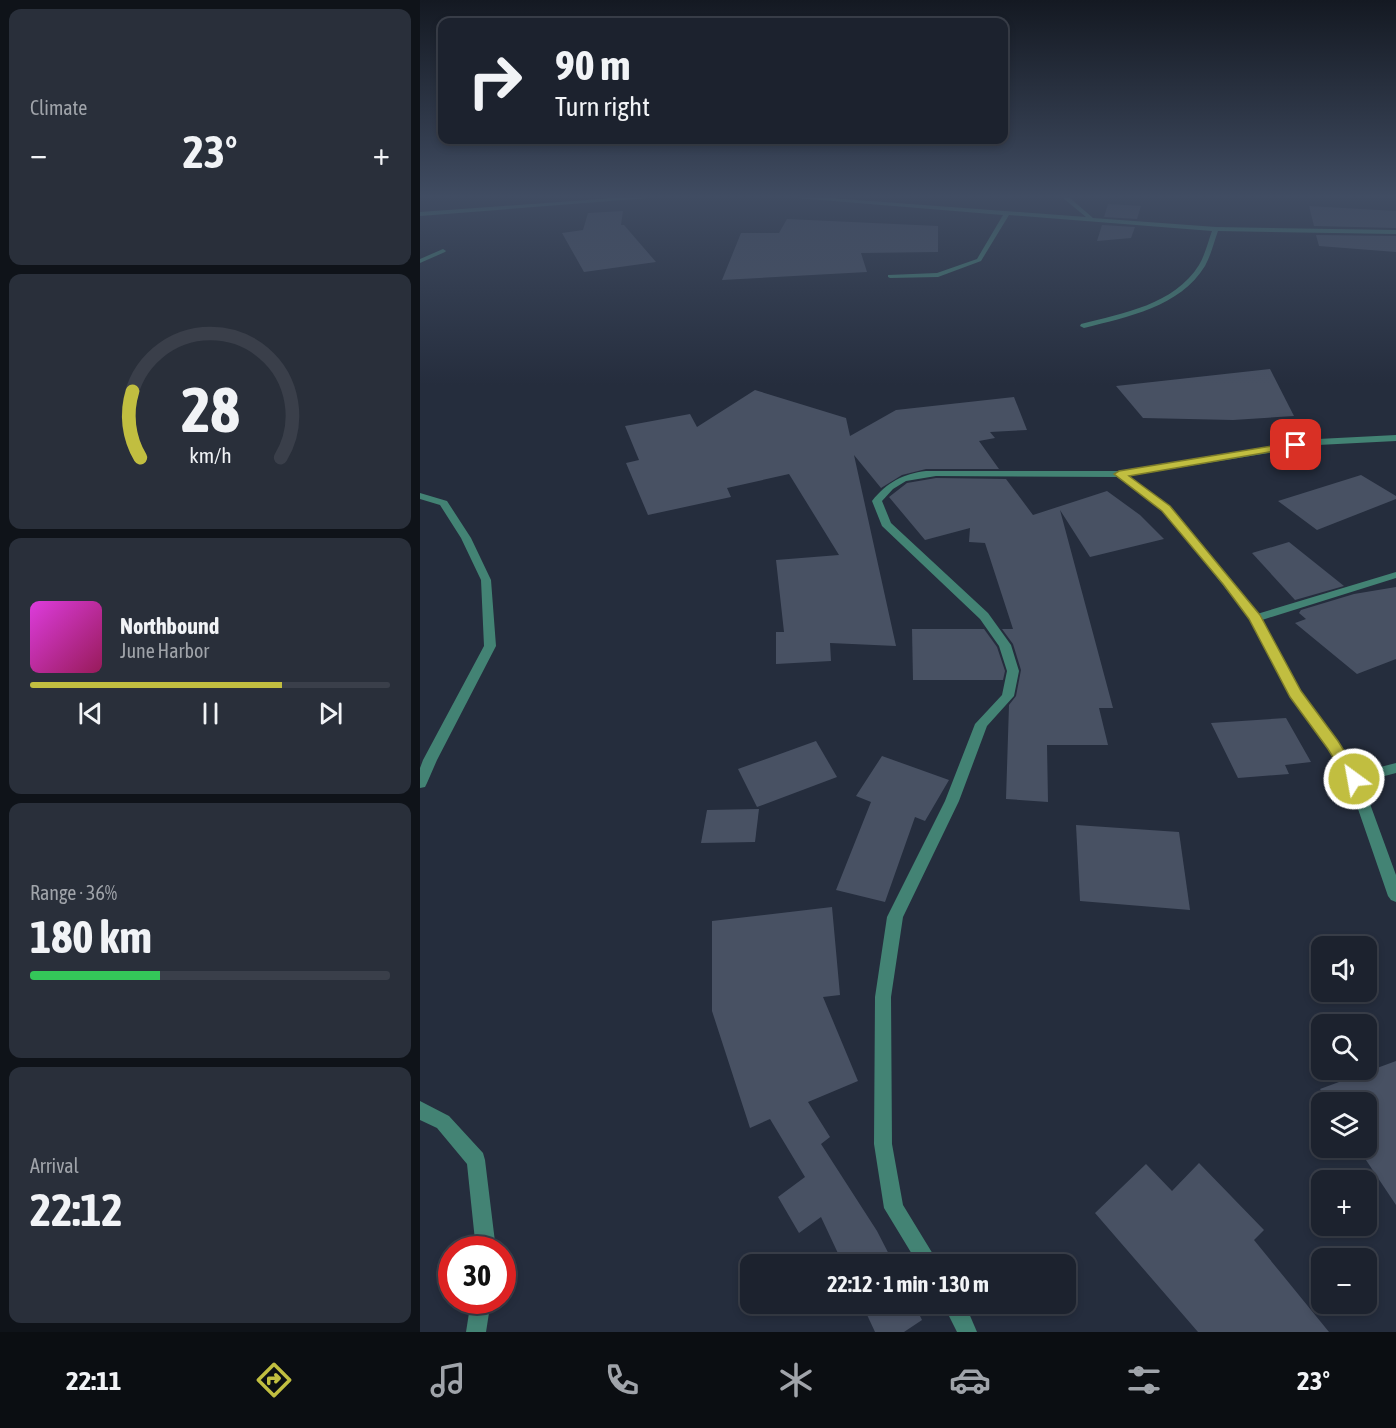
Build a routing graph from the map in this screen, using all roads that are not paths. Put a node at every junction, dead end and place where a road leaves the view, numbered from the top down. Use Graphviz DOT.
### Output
graph roads {
  1 [pos="979,260"];
  2 [pos="1204,260"];
  3 [pos="890,276"];
  4 [pos="1084,326"];
  5 [pos="1396,438"];
  6 [pos="1119,474"];
  7 [pos="420,496"];
  8 [pos="1396,575"];
  9 [pos="1255,618"];
  10 [pos="1396,768"];
  11 [pos="1354,779"];
  12 [pos="420,783"];
  13 [pos="1396,896"];
  14 [pos="420,1110"];
  15 [pos="484,1236"];
  16 [pos="923,1254"];
  17 [pos="479,1314"];
  18 [pos="959,1314"];
  19 [pos="476,1332"];
  20 [pos="967,1332"];
  1 -- 3 [label="street"];
  2 -- 4 [label="street"];
  5 -- 6 [label="street"];
  6 -- 9 [label="street"];
  6 -- 16 [label="street"];
  7 -- 12 [label="street"];
  8 -- 9 [label="street"];
  9 -- 11 [label="street"];
  10 -- 11 [label="street"];
  11 -- 13 [label="street"];
  14 -- 15 [label="street"];
  17 -- 19 [label="street"];
  18 -- 20 [label="street"];
}
